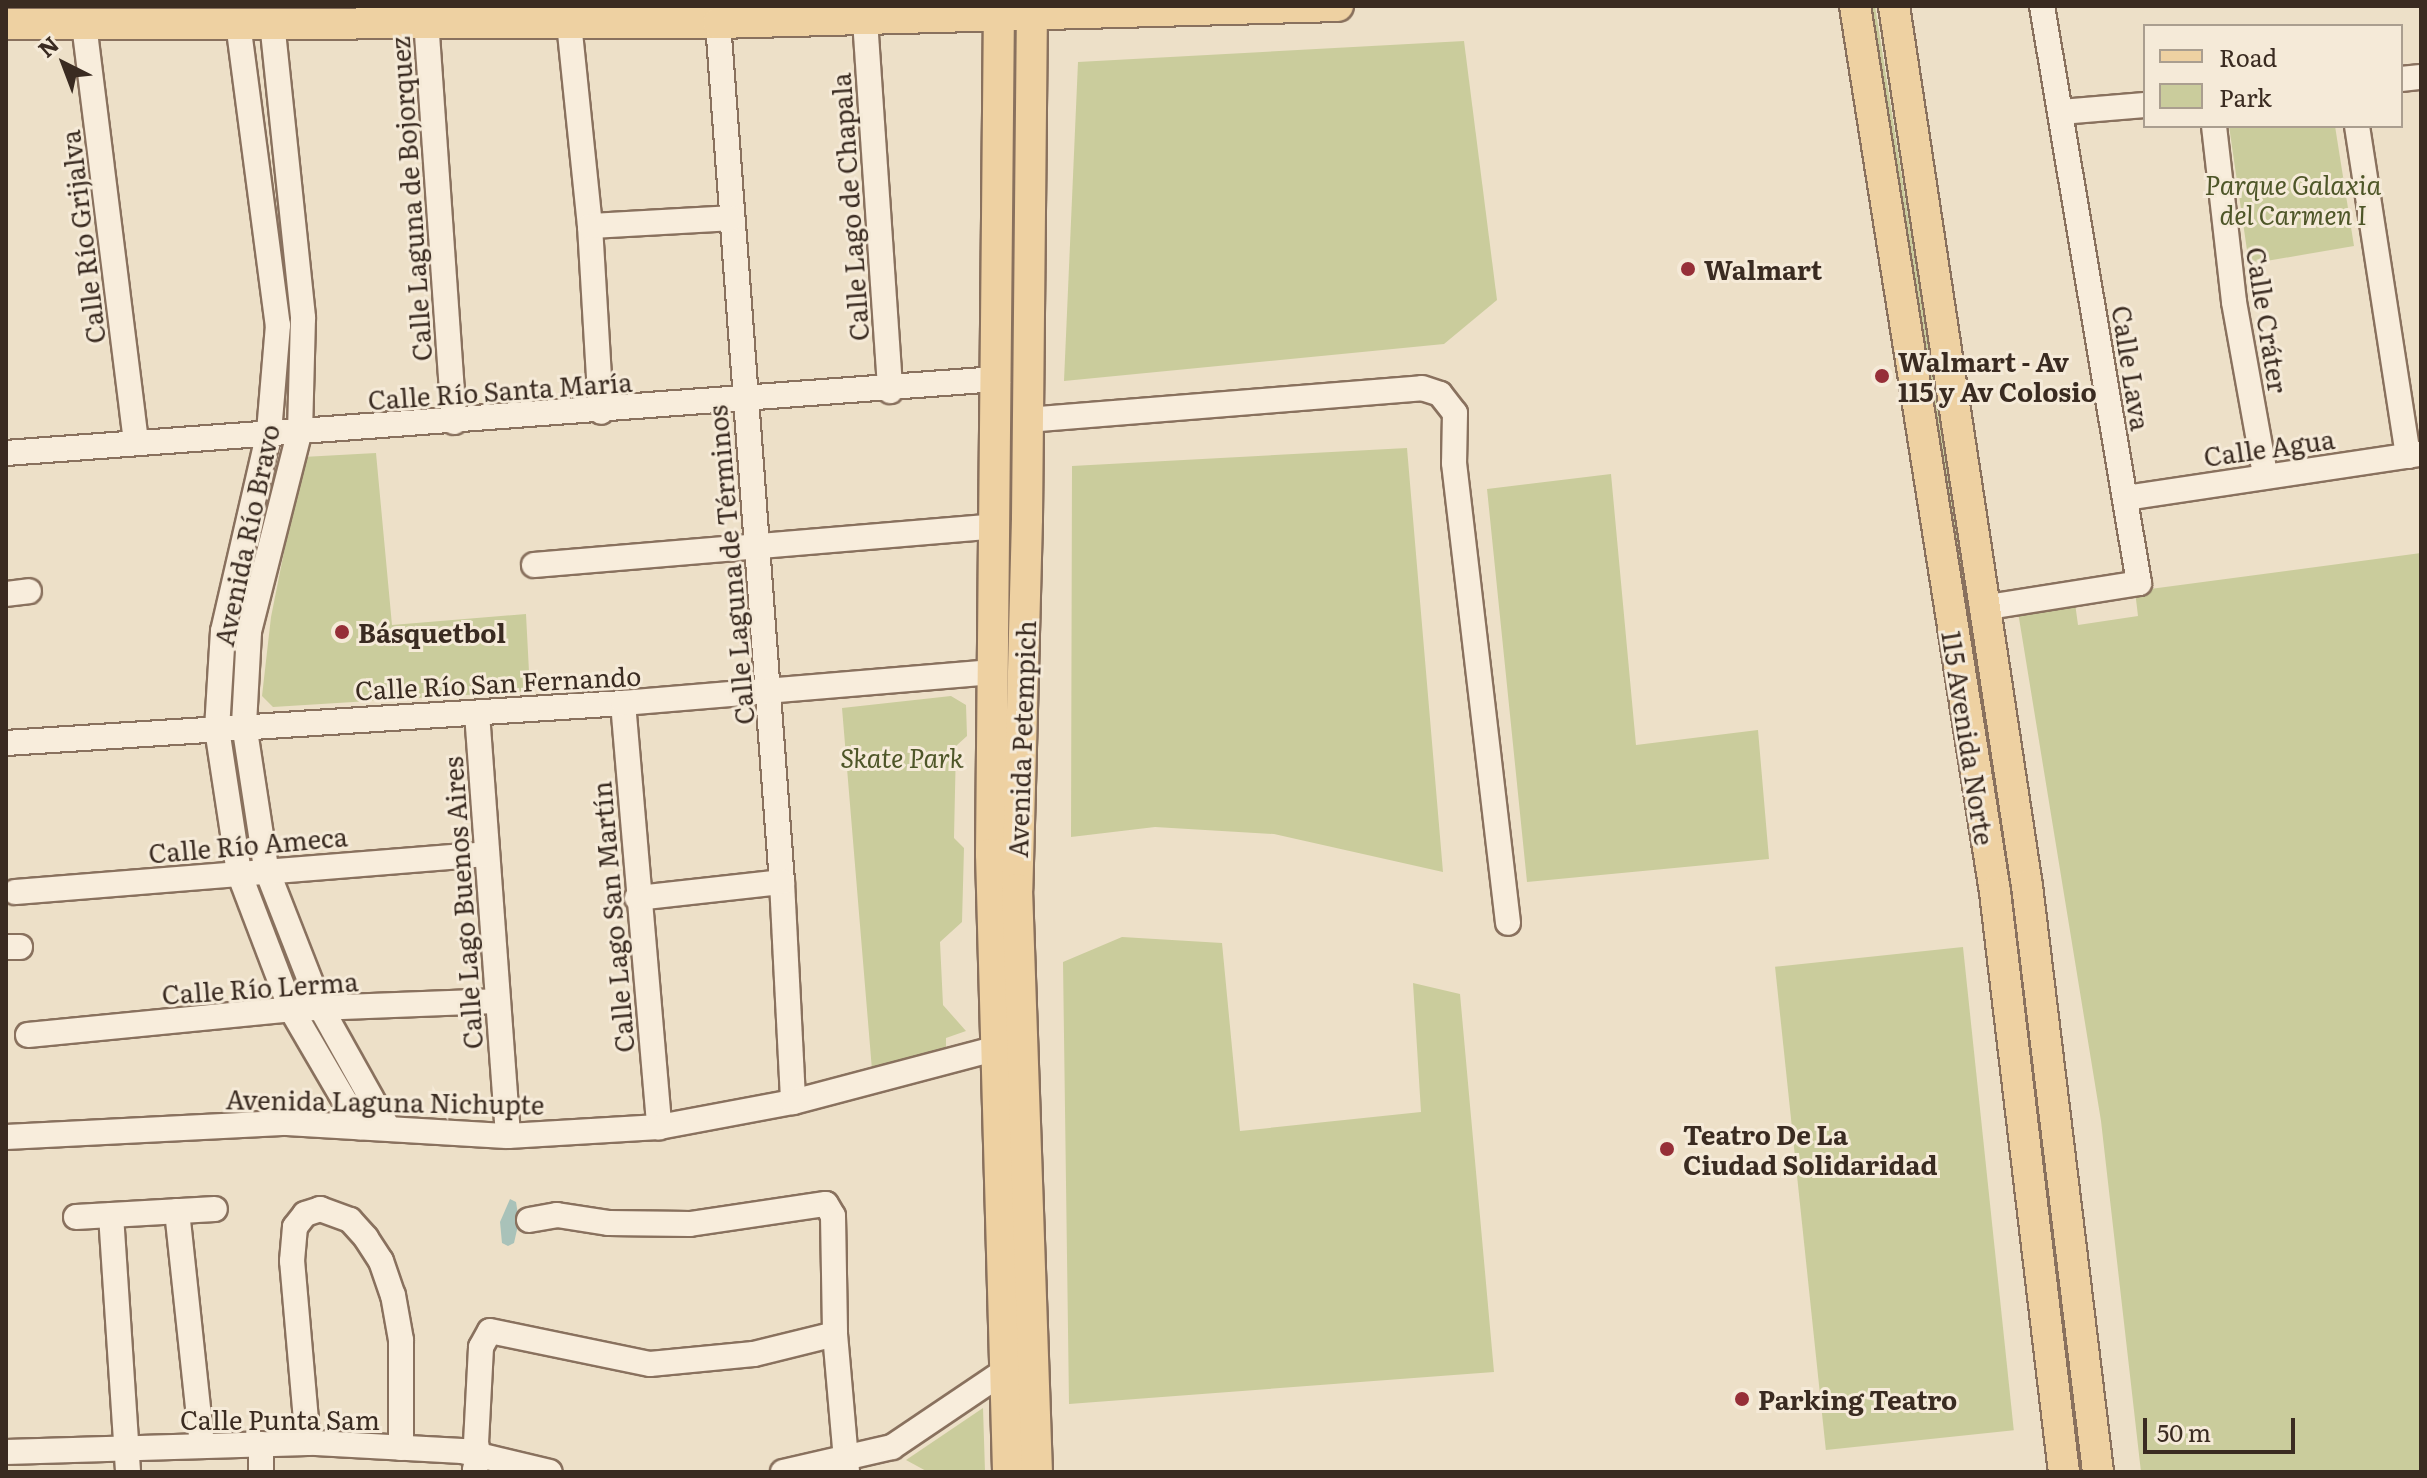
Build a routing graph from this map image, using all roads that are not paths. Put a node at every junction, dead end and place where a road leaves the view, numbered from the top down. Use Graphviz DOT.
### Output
graph roads {
  1 [pos="1338,6"];
  2 [pos="1855,6"];
  3 [pos="1894,6"];
  4 [pos="2042,6"];
  5 [pos="1000,12"];
  6 [pos="1032,12"];
  7 [pos="426,20"];
  8 [pos="865,20"];
  9 [pos="272,22"];
  10 [pos="238,23"];
  11 [pos="569,23"];
  12 [pos="718,23"];
  13 [pos="6,24"];
  14 [pos="84,24"];
  15 [pos="2143,105"];
  16 [pos="2061,112"];
  17 [pos="2214,128"];
  18 [pos="2357,128"];
  19 [pos="731,218"];
  20 [pos="590,226"];
  21 [pos="998,379"];
  22 [pos="890,391"];
  23 [pos="745,401"];
  24 [pos="601,412"];
  25 [pos="1027,420"];
  26 [pos="454,422"];
  27 [pos="300,430"];
  28 [pos="269,432"];
  29 [pos="136,442"];
  30 [pos="6,453"];
  31 [pos="2415,455"];
  32 [pos="2265,474"];
  33 [pos="2125,498"];
  34 [pos="995,526"];
  35 [pos="758,545"];
  36 [pos="534,565"];
  37 [pos="1982,608"];
  38 [pos="993,672"];
  39 [pos="768,689"];
  40 [pos="623,703"];
  41 [pos="477,713"];
  42 [pos="244,724"];
  43 [pos="217,729"];
  44 [pos="6,743"];
  45 [pos="486,854"];
  46 [pos="266,868"];
  47 [pos="239,873"];
  48 [pos="782,882"];
  49 [pos="15,892"];
  50 [pos="637,898"];
  51 [pos="1508,923"];
  52 [pos="496,1001"];
  53 [pos="321,1008"];
  54 [pos="291,1009"];
  55 [pos="28,1035"];
  56 [pos="994,1049"];
  57 [pos="793,1102"];
  58 [pos="360,1127"];
  59 [pos="659,1127"];
  60 [pos="388,1128"];
  61 [pos="508,1136"];
  62 [pos="6,1137"];
  63 [pos="215,1209"];
  64 [pos="177,1211"];
  65 [pos="111,1215"];
  66 [pos="76,1217"];
  67 [pos="529,1220"];
  68 [pos="835,1334"];
  69 [pos="1006,1370"];
  70 [pos="6,1442"];
  71 [pos="308,1443"];
  72 [pos="261,1444"];
  73 [pos="202,1446"];
  74 [pos="401,1448"];
  75 [pos="6,1452"];
  76 [pos="128,1460"];
  77 [pos="438,1462"];
  78 [pos="476,1464"];
  79 [pos="846,1467"];
  80 [pos="8,1472"];
  81 [pos="261,1472"];
  82 [pos="550,1472"];
  83 [pos="783,1472"];
  84 [pos="1008,1472"];
  85 [pos="1037,1472"];
  86 [pos="2064,1472"];
  87 [pos="2098,1472"];
  1 -- 6 [label="main road"];
  2 -- 86 [label="main road, 115 Avenida Norte"];
  3 -- 37 [label="main road, 115 Avenida Norte"];
  4 -- 16 [label="street, Calle Lava"];
  5 -- 6 [label="main road"];
  5 -- 8 [label="main road"];
  5 -- 21 [label="main road, Avenida Petempich"];
  6 -- 25 [label="main road, Avenida Petempich"];
  7 -- 9 [label="main road"];
  7 -- 11 [label="main road"];
  7 -- 26 [label="street, Calle Laguna de Bojorquez"];
  8 -- 12 [label="main road"];
  8 -- 22 [label="street, Calle Lago de Chapala"];
  9 -- 10 [label="main road"];
  9 -- 27 [label="street, Avenida Río Bravo"];
  10 -- 14 [label="main road"];
  10 -- 28 [label="street, Avenida Río Bravo"];
  11 -- 12 [label="main road"];
  11 -- 20 [label="street"];
  12 -- 19 [label="street, Calle Laguna de Términos"];
  13 -- 14 [label="main road"];
  14 -- 29 [label="street, Calle Río Grijalva"];
  15 -- 16 [label="street"];
  16 -- 33 [label="street, Calle Lava"];
  17 -- 32 [label="street, Calle Cráter"];
  18 -- 31 [label="street"];
  19 -- 20 [label="street"];
  19 -- 23 [label="street, Calle Laguna de Términos"];
  20 -- 24 [label="street"];
  21 -- 22 [label="street, Calle Río Santa María"];
  21 -- 34 [label="main road, Avenida Petempich"];
  22 -- 23 [label="street, Calle Río Santa María"];
  23 -- 24 [label="street, Calle Río Santa María"];
  23 -- 35 [label="street, Calle Laguna de Términos"];
  24 -- 26 [label="street, Calle Río Santa María"];
  25 -- 51 [label="street"];
  25 -- 85 [label="main road, Avenida Petempich"];
  26 -- 27 [label="street, Calle Río Santa María"];
  27 -- 28 [label="street, Calle Río Santa María"];
  27 -- 42 [label="street, Avenida Río Bravo"];
  28 -- 29 [label="street, Calle Río Santa María"];
  28 -- 43 [label="street, Avenida Río Bravo"];
  29 -- 30 [label="street, Calle Río Santa María"];
  31 -- 32 [label="street, Calle Agua"];
  32 -- 33 [label="street, Calle Agua"];
  33 -- 37 [label="street, Calle Lava"];
  34 -- 35 [label="street"];
  34 -- 38 [label="main road, Avenida Petempich"];
  35 -- 36 [label="street"];
  35 -- 39 [label="street, Calle Laguna de Términos"];
  37 -- 87 [label="main road, 115 Avenida Norte"];
  38 -- 39 [label="street, Calle Río San Fernando"];
  38 -- 56 [label="main road, Avenida Petempich"];
  39 -- 40 [label="street, Calle Río San Fernando"];
  39 -- 48 [label="street, Calle Laguna de Términos"];
  40 -- 41 [label="street, Calle Río San Fernando"];
  40 -- 50 [label="street, Calle Lago San Martín"];
  41 -- 42 [label="street, Calle Río San Fernando"];
  41 -- 45 [label="street, Calle Lago Buenos Aires"];
  42 -- 43 [label="street, Calle Río San Fernando"];
  42 -- 46 [label="street, Avenida Río Bravo"];
  43 -- 44 [label="street, Calle Río San Fernando"];
  43 -- 47 [label="street, Avenida Río Bravo"];
  45 -- 46 [label="street, Calle Río Ameca"];
  45 -- 52 [label="street, Calle Lago Buenos Aires"];
  46 -- 47 [label="street, Calle Río Ameca"];
  46 -- 53 [label="street, Avenida Río Bravo"];
  47 -- 49 [label="street, Calle Río Ameca"];
  47 -- 54 [label="street, Avenida Río Bravo"];
  48 -- 50 [label="street"];
  48 -- 57 [label="street, Calle Laguna de Términos"];
  50 -- 59 [label="street, Calle Lago San Martín"];
  52 -- 53 [label="street, Calle Río Lerma"];
  52 -- 61 [label="street, Calle Lago Buenos Aires"];
  53 -- 54 [label="street, Calle Río Lerma"];
  53 -- 60 [label="street, Avenida Río Bravo"];
  54 -- 55 [label="street, Calle Río Lerma"];
  54 -- 58 [label="street, Avenida Río Bravo"];
  56 -- 57 [label="street, Avenida Laguna Nichupte"];
  56 -- 69 [label="main road, Avenida Petempich"];
  57 -- 59 [label="street, Avenida Laguna Nichupte"];
  58 -- 60 [label="street, Avenida Laguna Nichupte"];
  58 -- 62 [label="street, Avenida Laguna Nichupte"];
  59 -- 61 [label="street, Avenida Laguna Nichupte"];
  60 -- 61 [label="street, Avenida Laguna Nichupte"];
  63 -- 64 [label="street"];
  64 -- 65 [label="street"];
  64 -- 73 [label="street"];
  65 -- 66 [label="street"];
  65 -- 76 [label="street"];
  67 -- 68 [label="street"];
  68 -- 78 [label="street"];
  68 -- 79 [label="street"];
  69 -- 79 [label="street"];
  69 -- 84 [label="main road, Avenida Petempich"];
  70 -- 75 [label="street"];
  71 -- 72 [label="street, Calle Punta Sam"];
  71 -- 74 [label="street, Calle Punta Sam"];
  71 -- 74 [label="street"];
  72 -- 73 [label="street, Calle Punta Sam"];
  72 -- 81 [label="street"];
  73 -- 76 [label="street, Calle Punta Sam"];
  74 -- 77 [label="street, Calle Punta Sam"];
  75 -- 76 [label="street, Calle Punta Sam"];
  75 -- 80 [label="street"];
  77 -- 78 [label="street, Calle Punta Sam"];
  78 -- 82 [label="street, Calle Punta Sam"];
  79 -- 83 [label="street"];
}
